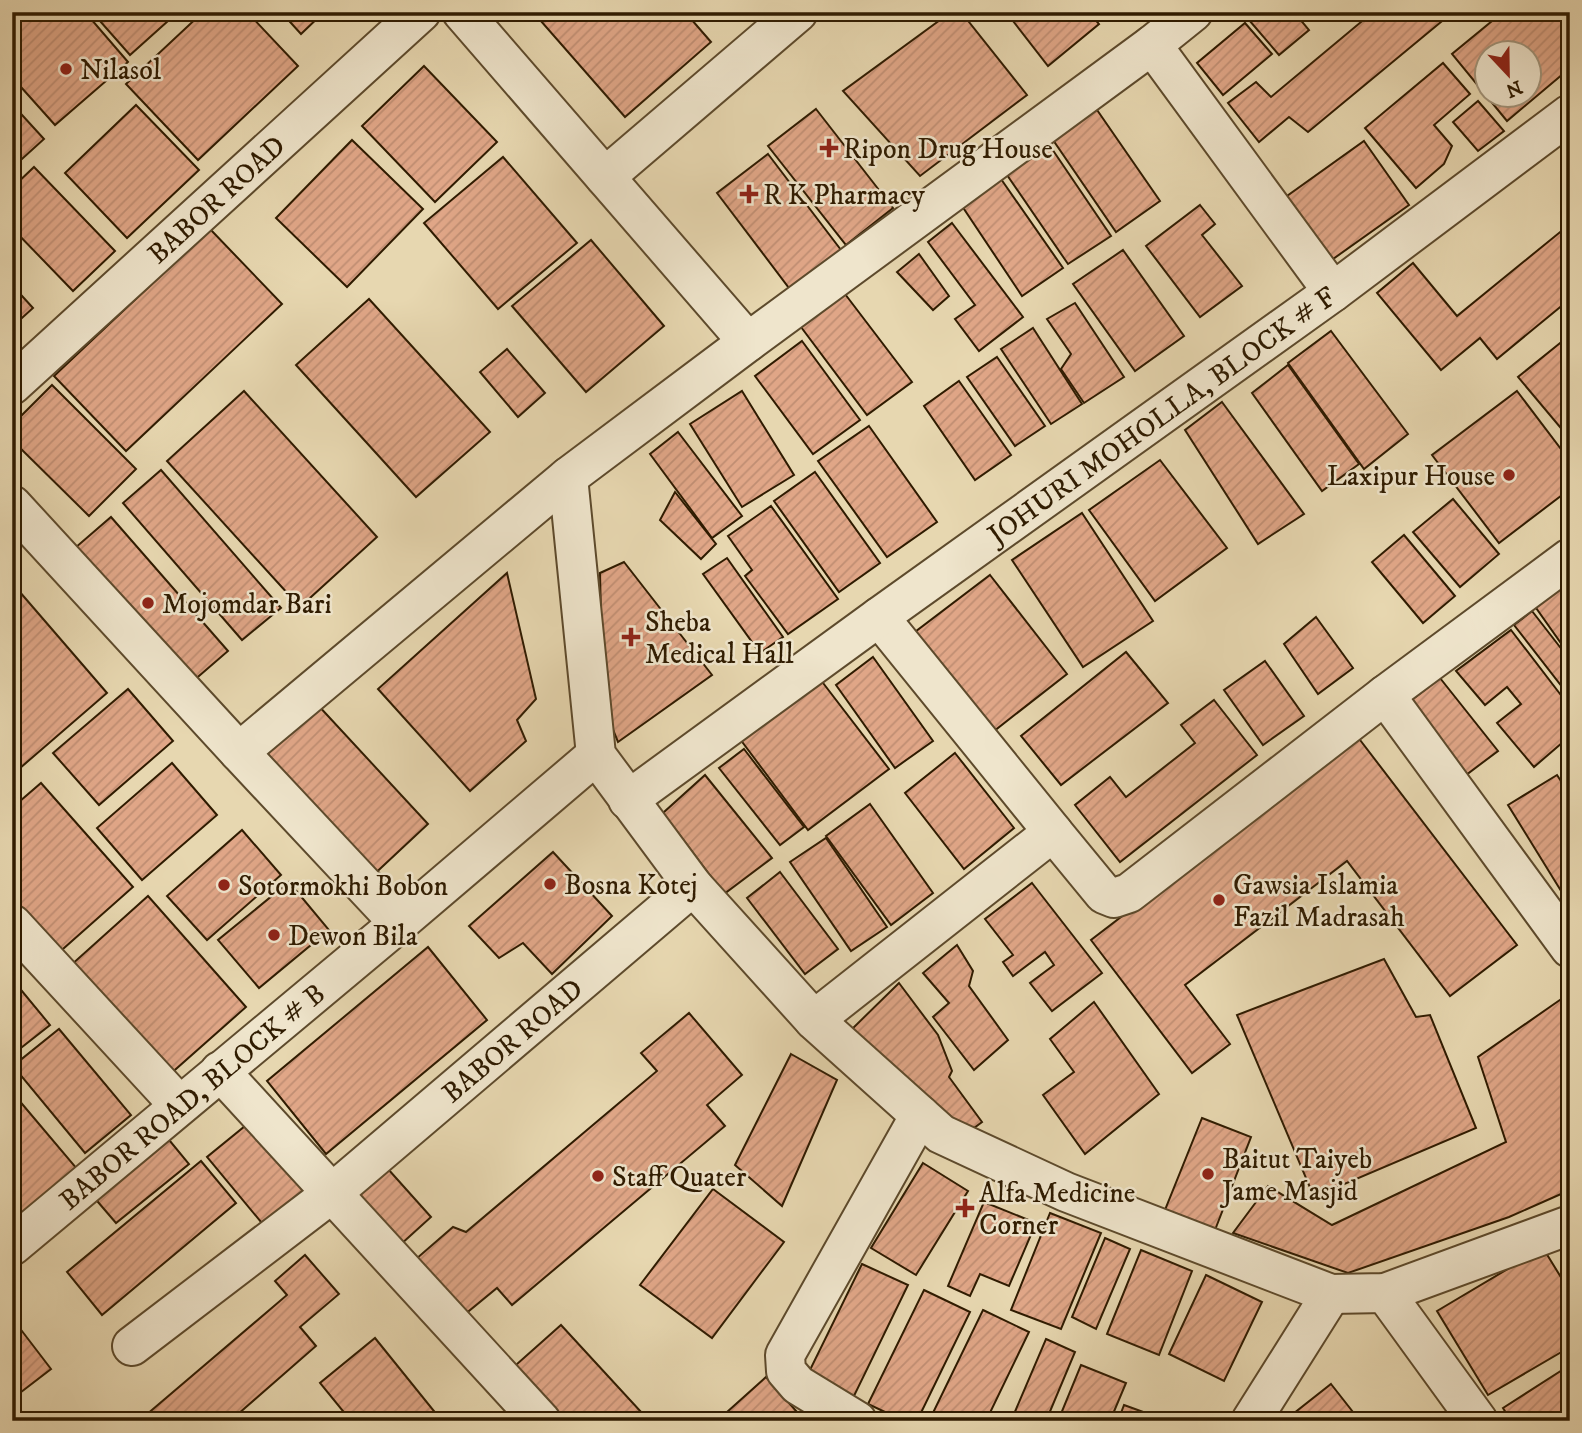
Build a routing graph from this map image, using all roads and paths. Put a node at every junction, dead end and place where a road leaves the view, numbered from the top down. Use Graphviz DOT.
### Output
graph roads {
  1 [pos="421,12"];
  2 [pos="462,12"];
  3 [pos="798,12"];
  4 [pos="1193,12"];
  5 [pos="1152,45"];
  6 [pos="1570,114"];
  7 [pos="605,177"];
  8 [pos="1333,292"];
  9 [pos="748,341"];
  10 [pos="12,385"];
  11 [pos="568,477"];
  12 [pos="12,505"];
  13 [pos="1570,558"];
  14 [pos="879,617"];
  15 [pos="1385,695"];
  16 [pos="239,752"];
  17 [pos="596,755"];
  18 [pos="628,800"];
  19 [pos="1054,832"];
  20 [pos="693,886"];
  21 [pos="399,923"];
  22 [pos="12,924"];
  23 [pos="1568,942"];
  24 [pos="814,1020"];
  25 [pos="220,1071"];
  26 [pos="179,1105"];
  27 [pos="920,1115"];
  28 [pos="331,1194"];
  29 [pos="1570,1225"];
  30 [pos="12,1246"];
  31 [pos="1385,1293"];
  32 [pos="1331,1294"];
  33 [pos="132,1346"];
  34 [pos="533,1418"];
  35 [pos="857,1421"];
  36 [pos="1251,1421"];
  37 [pos="1478,1421"];
  1 -- 10 [label="street, BABOR ROAD"];
  2 -- 7 [label="street"];
  3 -- 7 [label="street"];
  4 -- 5 [label="street"];
  5 -- 8 [label="street, JOHURI MOHOLLA, BLOCK # F"];
  5 -- 9 [label="street"];
  6 -- 8 [label="street"];
  7 -- 9 [label="street"];
  8 -- 14 [label="street, JOHURI MOHOLLA, BLOCK # F"];
  9 -- 11 [label="street"];
  11 -- 16 [label="street"];
  11 -- 17 [label="street"];
  12 -- 16 [label="street"];
  13 -- 15 [label="street"];
  14 -- 18 [label="street, JOHURI MOHOLLA, BLOCK # F"];
  14 -- 19 [label="street"];
  15 -- 19 [label="street"];
  15 -- 23 [label="street"];
  16 -- 21 [label="street"];
  17 -- 18 [label="street"];
  17 -- 21 [label="street, BABOR ROAD, BLOCK # B"];
  18 -- 20 [label="street"];
  19 -- 24 [label="street"];
  20 -- 24 [label="street"];
  20 -- 28 [label="street, BABOR ROAD"];
  21 -- 25 [label="street, BABOR ROAD, BLOCK # B"];
  22 -- 26 [label="street"];
  24 -- 27 [label="street"];
  25 -- 26 [label="street, BABOR ROAD, BLOCK # B"];
  25 -- 28 [label="street"];
  26 -- 30 [label="street, BABOR ROAD, BLOCK # B"];
  27 -- 32 [label="street"];
  27 -- 35 [label="street"];
  28 -- 33 [label="street, BABOR ROAD"];
  28 -- 34 [label="street"];
  29 -- 31 [label="street"];
  31 -- 32 [label="street"];
  31 -- 37 [label="street"];
  32 -- 36 [label="street"];
}
